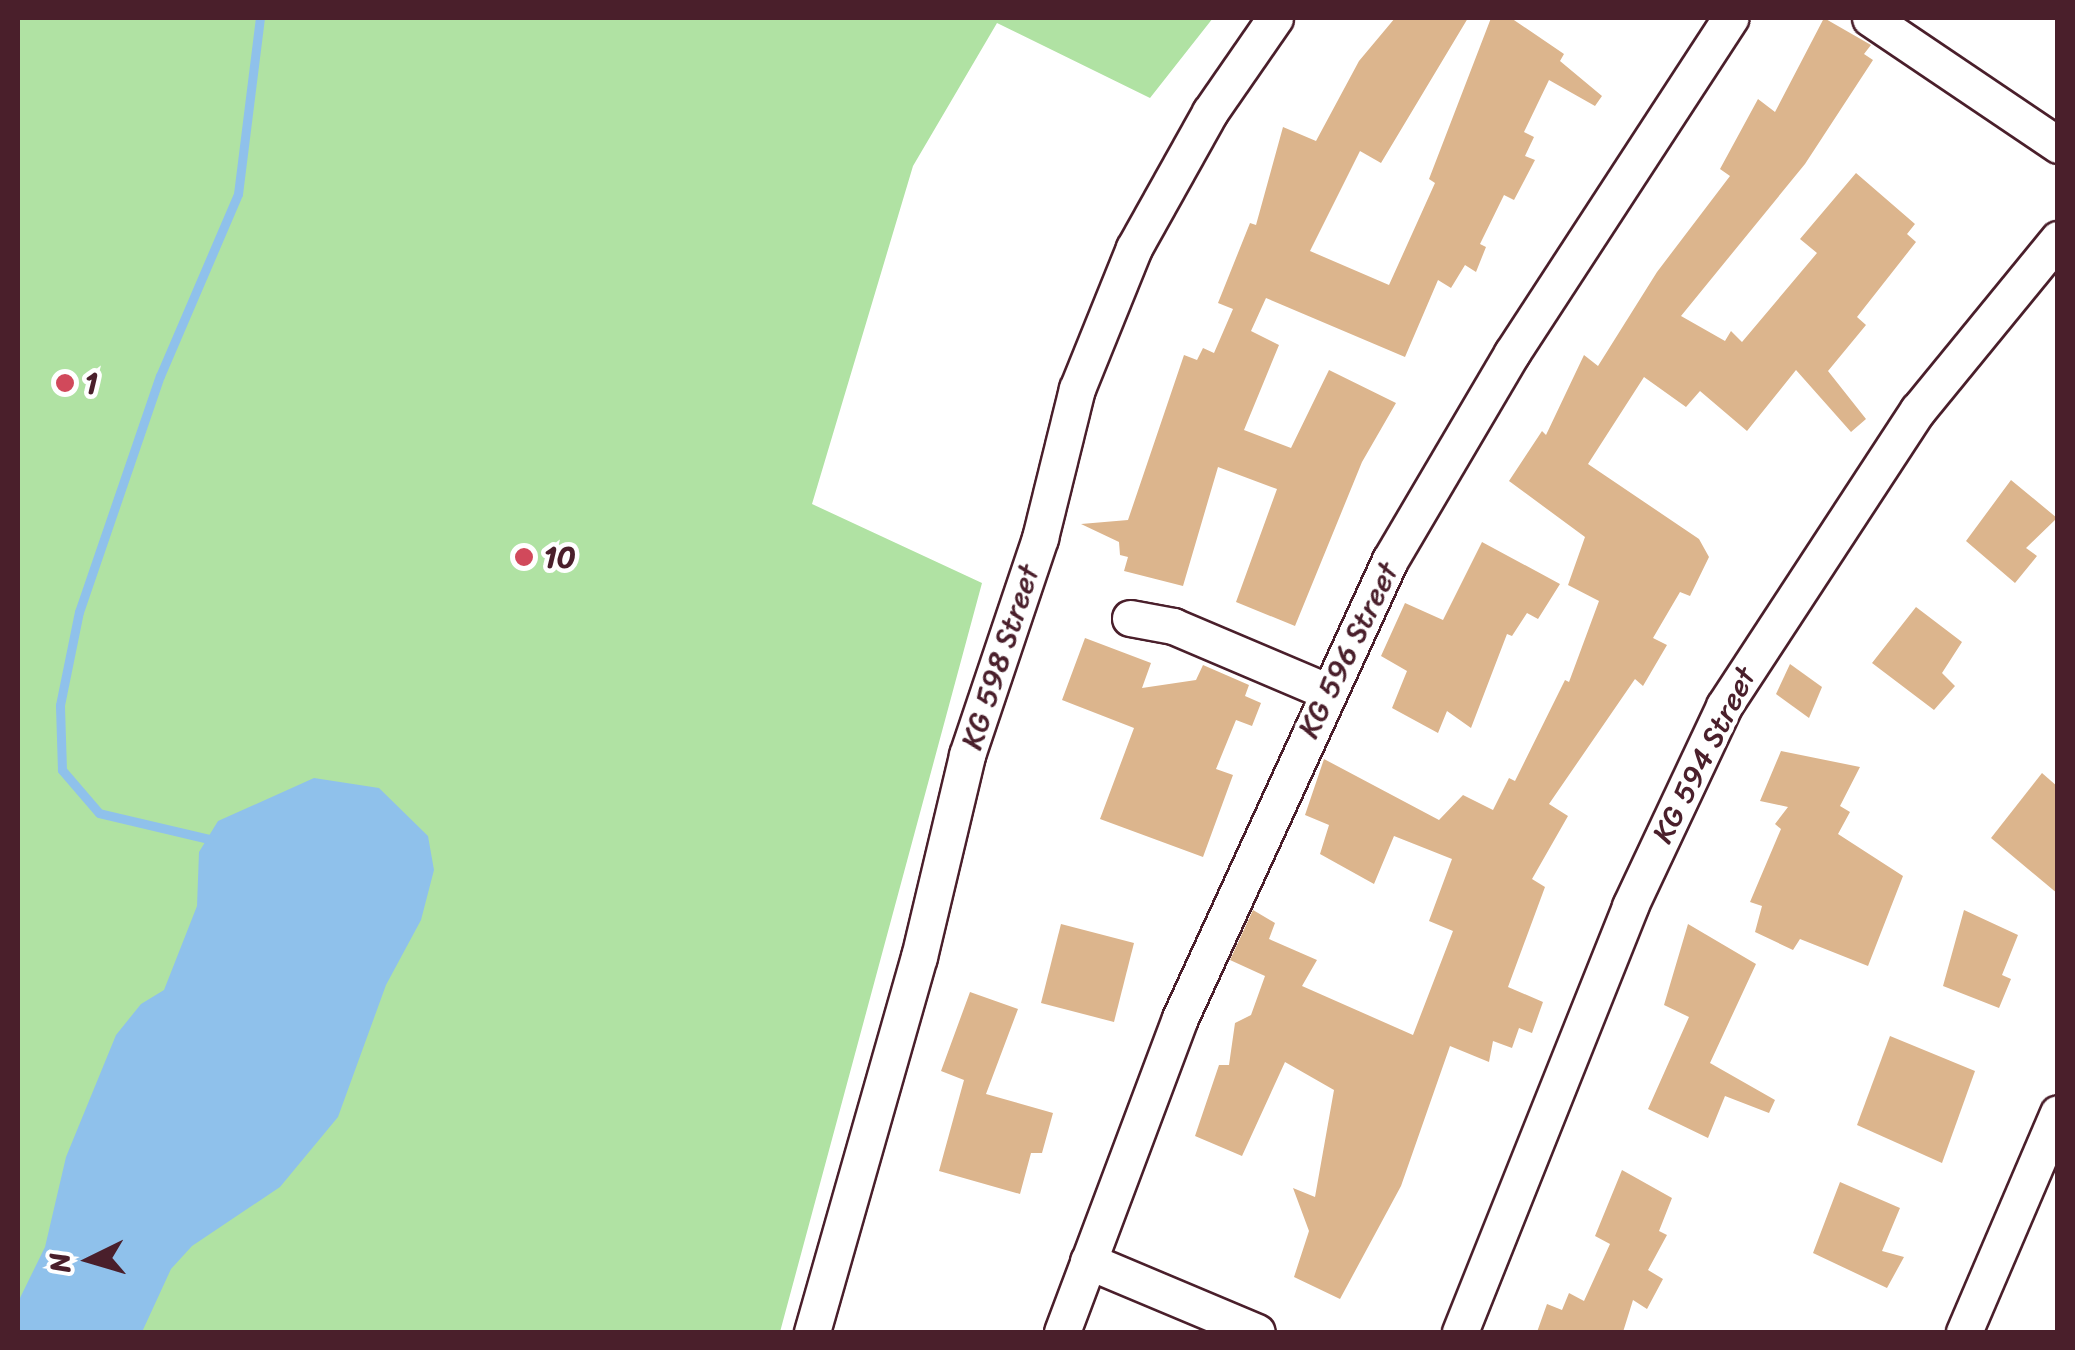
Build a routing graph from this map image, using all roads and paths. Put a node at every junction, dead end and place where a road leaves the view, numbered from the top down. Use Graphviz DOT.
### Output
graph roads {
  1 [pos="1276,18"];
  2 [pos="1730,18"];
  3 [pos="1870,18"];
  4 [pos="2058,145"];
  5 [pos="2058,239"];
  6 [pos="1130,618"];
  7 [pos="1326,691"];
  8 [pos="2058,1113"];
  9 [pos="1088,1262"];
  10 [pos="812,1332"];
  11 [pos="1062,1332"];
  12 [pos="1256,1332"];
  13 [pos="1460,1332"];
  14 [pos="1964,1332"];
  1 -- 10 [label="street, KG 598 Street"];
  2 -- 7 [label="street, KG 596 Street"];
  3 -- 4 [label="street"];
  5 -- 13 [label="street, KG 594 Street"];
  6 -- 7 [label="street"];
  7 -- 9 [label="street, KG 596 Street"];
  8 -- 14 [label="street"];
  9 -- 11 [label="street, KG 596 Street"];
  9 -- 12 [label="street"];
}
